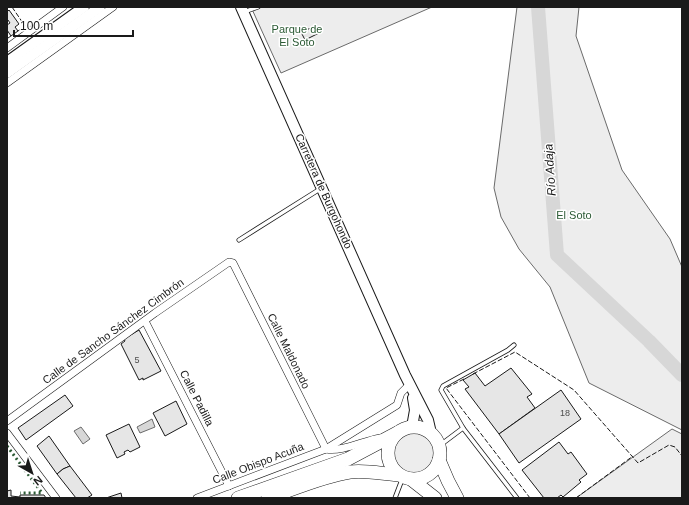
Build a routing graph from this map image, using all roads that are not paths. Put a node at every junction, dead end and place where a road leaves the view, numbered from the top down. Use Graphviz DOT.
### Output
graph roads {
  1 [pos="63,7"];
  2 [pos="84,7"];
  3 [pos="100,7"];
  4 [pos="113,7"];
  5 [pos="258,7"];
  6 [pos="243,10"];
  7 [pos="7,48"];
  8 [pos="7,62"];
  9 [pos="7,73"];
  10 [pos="7,83"];
  11 [pos="322,187"];
  12 [pos="239,240"];
  13 [pos="233,263"];
  14 [pos="145,321"];
  15 [pos="514,345"];
  16 [pos="405,375"];
  17 [pos="408,386"];
  18 [pos="7,422"];
  19 [pos="412,427"];
  20 [pos="463,428"];
  21 [pos="7,433"];
  22 [pos="431,433"];
  23 [pos="394,434"];
  24 [pos="439,446"];
  25 [pos="326,449"];
  26 [pos="439,460"];
  27 [pos="405,477"];
  28 [pos="229,486"];
  29 [pos="56,498"];
  30 [pos="197,498"];
  31 [pos="238,498"];
  32 [pos="268,498"];
  33 [pos="395,498"];
  34 [pos="435,498"];
  35 [pos="458,498"];
  36 [pos="517,498"];
  1 -- 7 [label="street"];
  2 -- 8 [label="main road"];
  3 -- 9 [label="main road"];
  4 -- 10 [label="street"];
  5 -- 6 [label="lane"];
  6 -- 11 [label="main road, Carretera de Burgohondo"];
  11 -- 12 [label="lane"];
  11 -- 16 [label="main road, Carretera de Burgohondo"];
  13 -- 14 [label="street, Calle de Sancho Sánchez Cimbrón"];
  13 -- 25 [label="street, Calle Maldonado"];
  14 -- 18 [label="street, Calle de Sancho Sánchez Cimbrón"];
  14 -- 28 [label="street, Calle Padilla"];
  15 -- 20 [label="lane"];
  16 -- 17 [label="main road, Carretera de Burgohondo"];
  16 -- 22 [label="main road, Carretera de Burgohondo"];
  17 -- 19 [label="main road, Carretera de Burgohondo"];
  17 -- 25 [label="street, Calle Obispo Acuña"];
  19 -- 22 [label="highway"];
  19 -- 23 [label="highway"];
  20 -- 24 [label="lane"];
  20 -- 36 [label="lane"];
  21 -- 29 [label="street"];
  22 -- 24 [label="highway"];
  23 -- 25 [label="street, Calle Obispo Acuña"];
  23 -- 27 [label="highway"];
  23 -- 31 [label="highway"];
  24 -- 26 [label="highway"];
  25 -- 28 [label="street, Calle Obispo Acuña"];
  26 -- 27 [label="highway"];
  26 -- 35 [label="highway"];
  27 -- 32 [label="highway"];
  27 -- 33 [label="lane"];
  27 -- 34 [label="highway"];
  28 -- 30 [label="street, Calle Obispo Acuña"];
}
